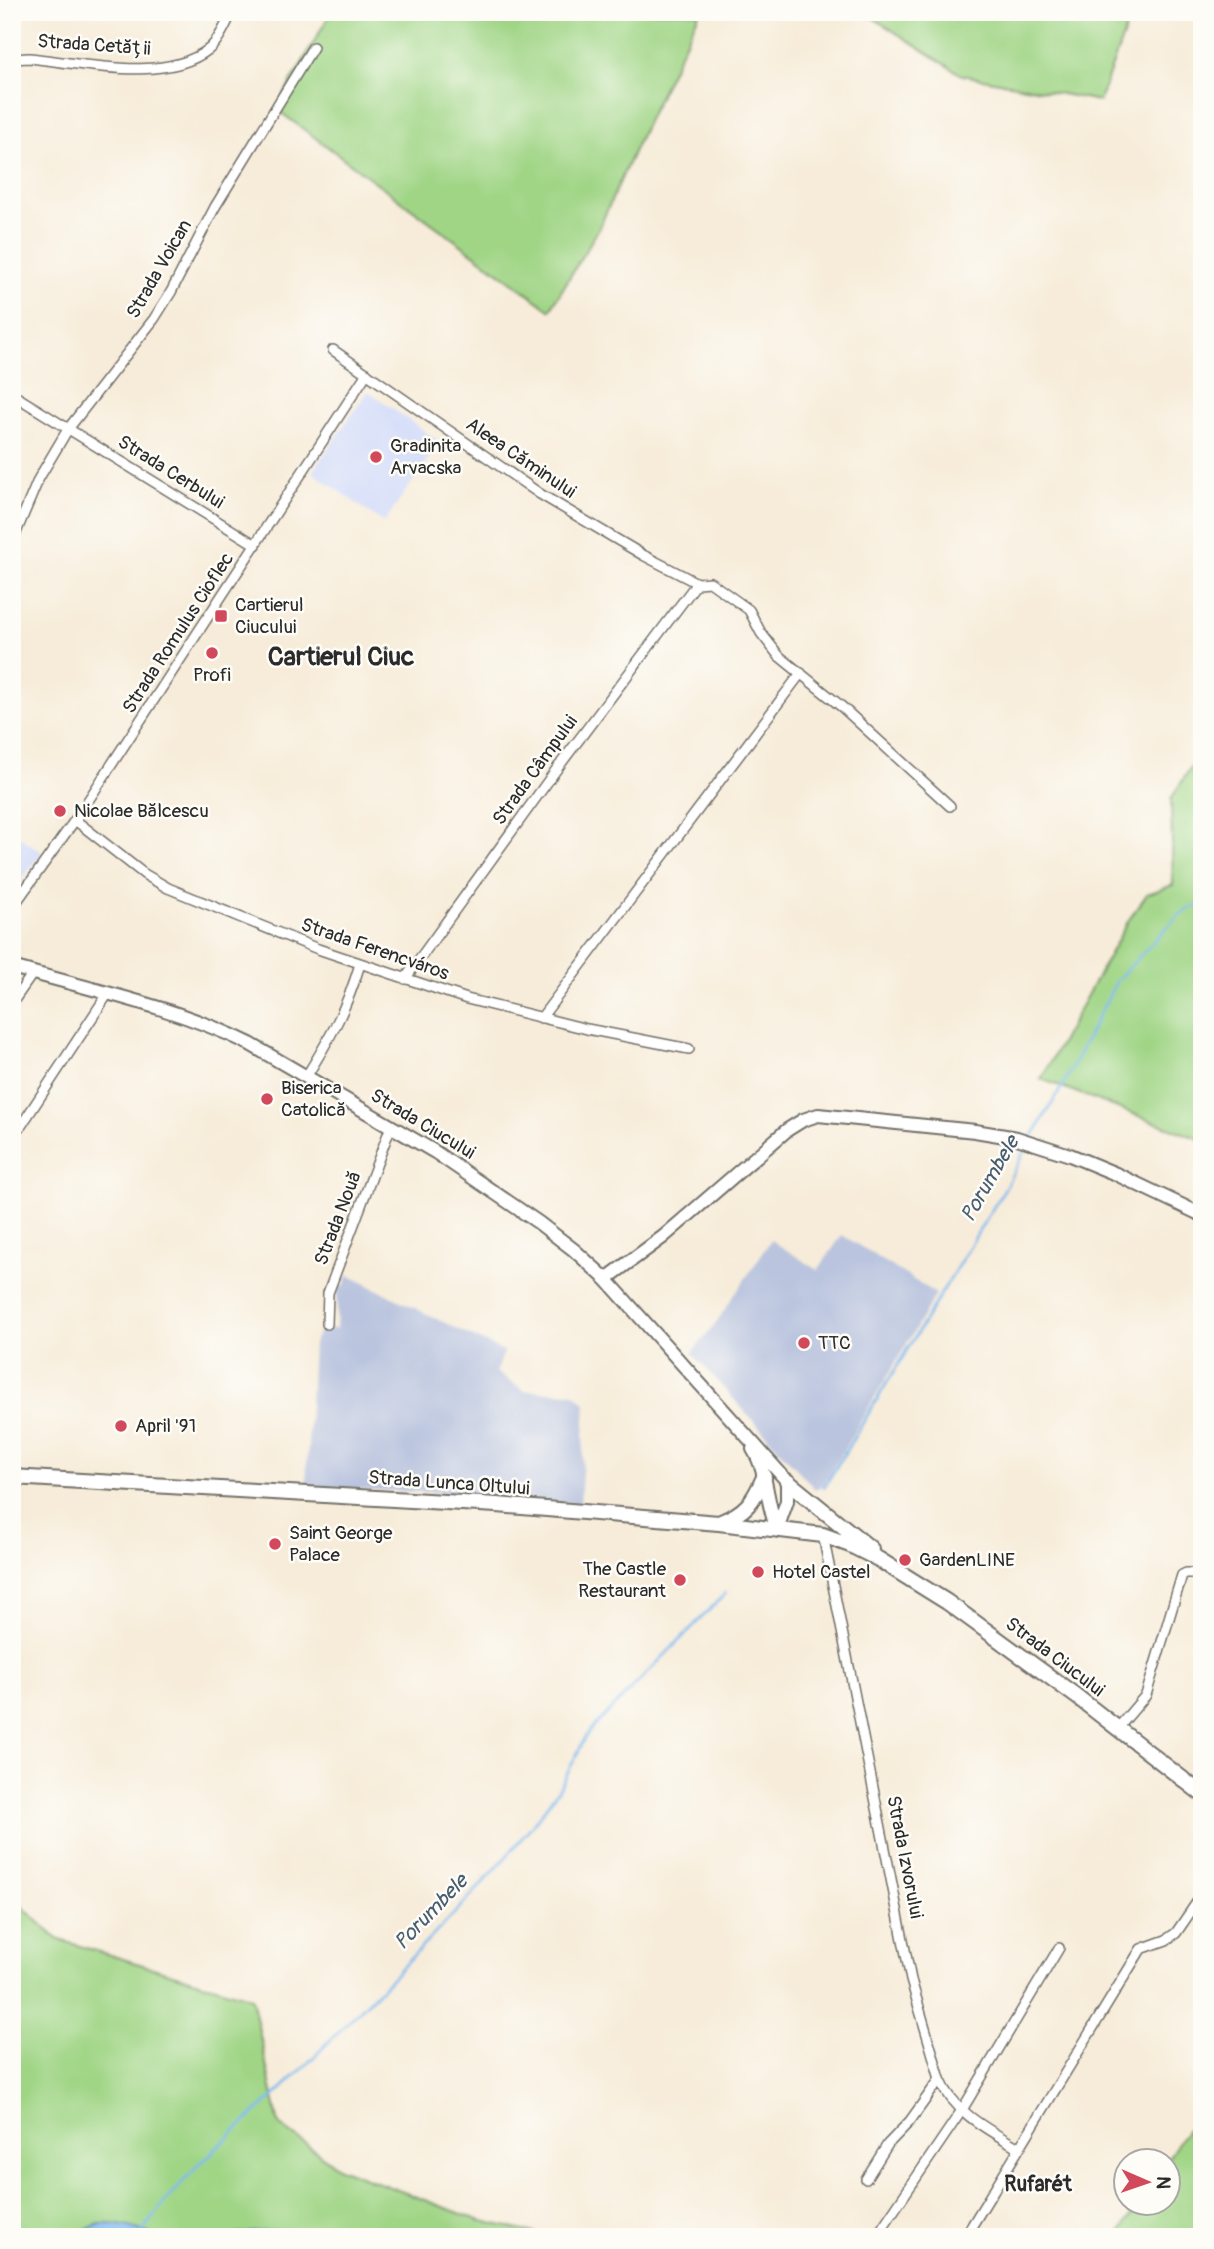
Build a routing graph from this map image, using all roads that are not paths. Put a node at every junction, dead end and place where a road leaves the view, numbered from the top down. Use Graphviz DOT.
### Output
graph roads {
  1 [pos="232,12"];
  2 [pos="313,47"];
  3 [pos="12,59"];
  4 [pos="333,350"];
  5 [pos="367,373"];
  6 [pos="12,394"];
  7 [pos="68,429"];
  8 [pos="12,542"];
  9 [pos="256,545"];
  10 [pos="697,583"];
  11 [pos="801,673"];
  12 [pos="950,806"];
  13 [pos="75,820"];
  14 [pos="12,908"];
  15 [pos="360,964"];
  16 [pos="12,968"];
  17 [pos="33,973"];
  18 [pos="405,979"];
  19 [pos="107,995"];
  20 [pos="12,1003"];
  21 [pos="541,1018"];
  22 [pos="689,1049"];
  23 [pos="306,1077"];
  24 [pos="22,1126"];
  25 [pos="391,1126"];
  26 [pos="1202,1216"];
  27 [pos="606,1279"];
  28 [pos="327,1324"];
  29 [pos="742,1429"];
  30 [pos="12,1477"];
  31 [pos="764,1477"];
  32 [pos="787,1482"];
  33 [pos="719,1522"];
  34 [pos="777,1528"];
  35 [pos="823,1535"];
  36 [pos="878,1559"];
  37 [pos="1202,1573"];
  38 [pos="1118,1728"];
  39 [pos="1202,1794"];
  40 [pos="1202,1895"];
  41 [pos="1059,1948"];
  42 [pos="940,2079"];
  43 [pos="961,2110"];
  44 [pos="1019,2148"];
  45 [pos="866,2179"];
  46 [pos="876,2237"];
  47 [pos="965,2237"];
  1 -- 3 [label="street, Strada Cetății"];
  2 -- 7 [label="street, Strada Voican"];
  4 -- 5 [label="street, Aleea Căminului"];
  5 -- 9 [label="street, Strada Romulus Cioflec"];
  5 -- 10 [label="street, Aleea Căminului"];
  6 -- 7 [label="street, Strada Cerbului"];
  7 -- 8 [label="street, Strada Voican"];
  7 -- 9 [label="street, Strada Cerbului"];
  9 -- 13 [label="street, Strada Romulus Cioflec"];
  10 -- 11 [label="street, Aleea Căminului"];
  10 -- 18 [label="street, Strada Câmpului"];
  11 -- 12 [label="street, Aleea Căminului"];
  11 -- 21 [label="street"];
  13 -- 14 [label="street, Strada Romulus Cioflec"];
  13 -- 15 [label="street, Strada Ferencváros"];
  15 -- 18 [label="street, Strada Ferencváros"];
  15 -- 23 [label="street"];
  16 -- 17 [label="main road, Strada Ciucului"];
  17 -- 19 [label="main road, Strada Ciucului"];
  17 -- 20 [label="street"];
  18 -- 21 [label="street, Strada Ferencváros"];
  19 -- 23 [label="main road, Strada Ciucului"];
  19 -- 24 [label="street"];
  21 -- 22 [label="street, Strada Ferencváros"];
  23 -- 25 [label="main road, Strada Ciucului"];
  25 -- 27 [label="main road, Strada Ciucului"];
  25 -- 28 [label="street, Strada Nouă"];
  26 -- 27 [label="main road"];
  27 -- 29 [label="main road, Strada Ciucului"];
  29 -- 31 [label="main road"];
  29 -- 32 [label="main road"];
  30 -- 33 [label="main road, Strada Lunca Oltului"];
  31 -- 33 [label="main road"];
  31 -- 34 [label="main road"];
  32 -- 34 [label="main road"];
  32 -- 36 [label="main road"];
  33 -- 34 [label="main road, Strada Lunca Oltului"];
  34 -- 35 [label="main road, Strada Lunca Oltului"];
  35 -- 36 [label="main road, Strada Lunca Oltului"];
  35 -- 42 [label="street, Strada Izvorului"];
  36 -- 38 [label="main road, Strada Ciucului"];
  37 -- 38 [label="street"];
  38 -- 39 [label="main road, Strada Ciucului"];
  40 -- 44 [label="street"];
  41 -- 43 [label="street"];
  42 -- 43 [label="street, Strada Izvorului"];
  42 -- 45 [label="street"];
  43 -- 44 [label="street, Strada Izvorului"];
  43 -- 46 [label="street"];
  44 -- 47 [label="street"];
}
